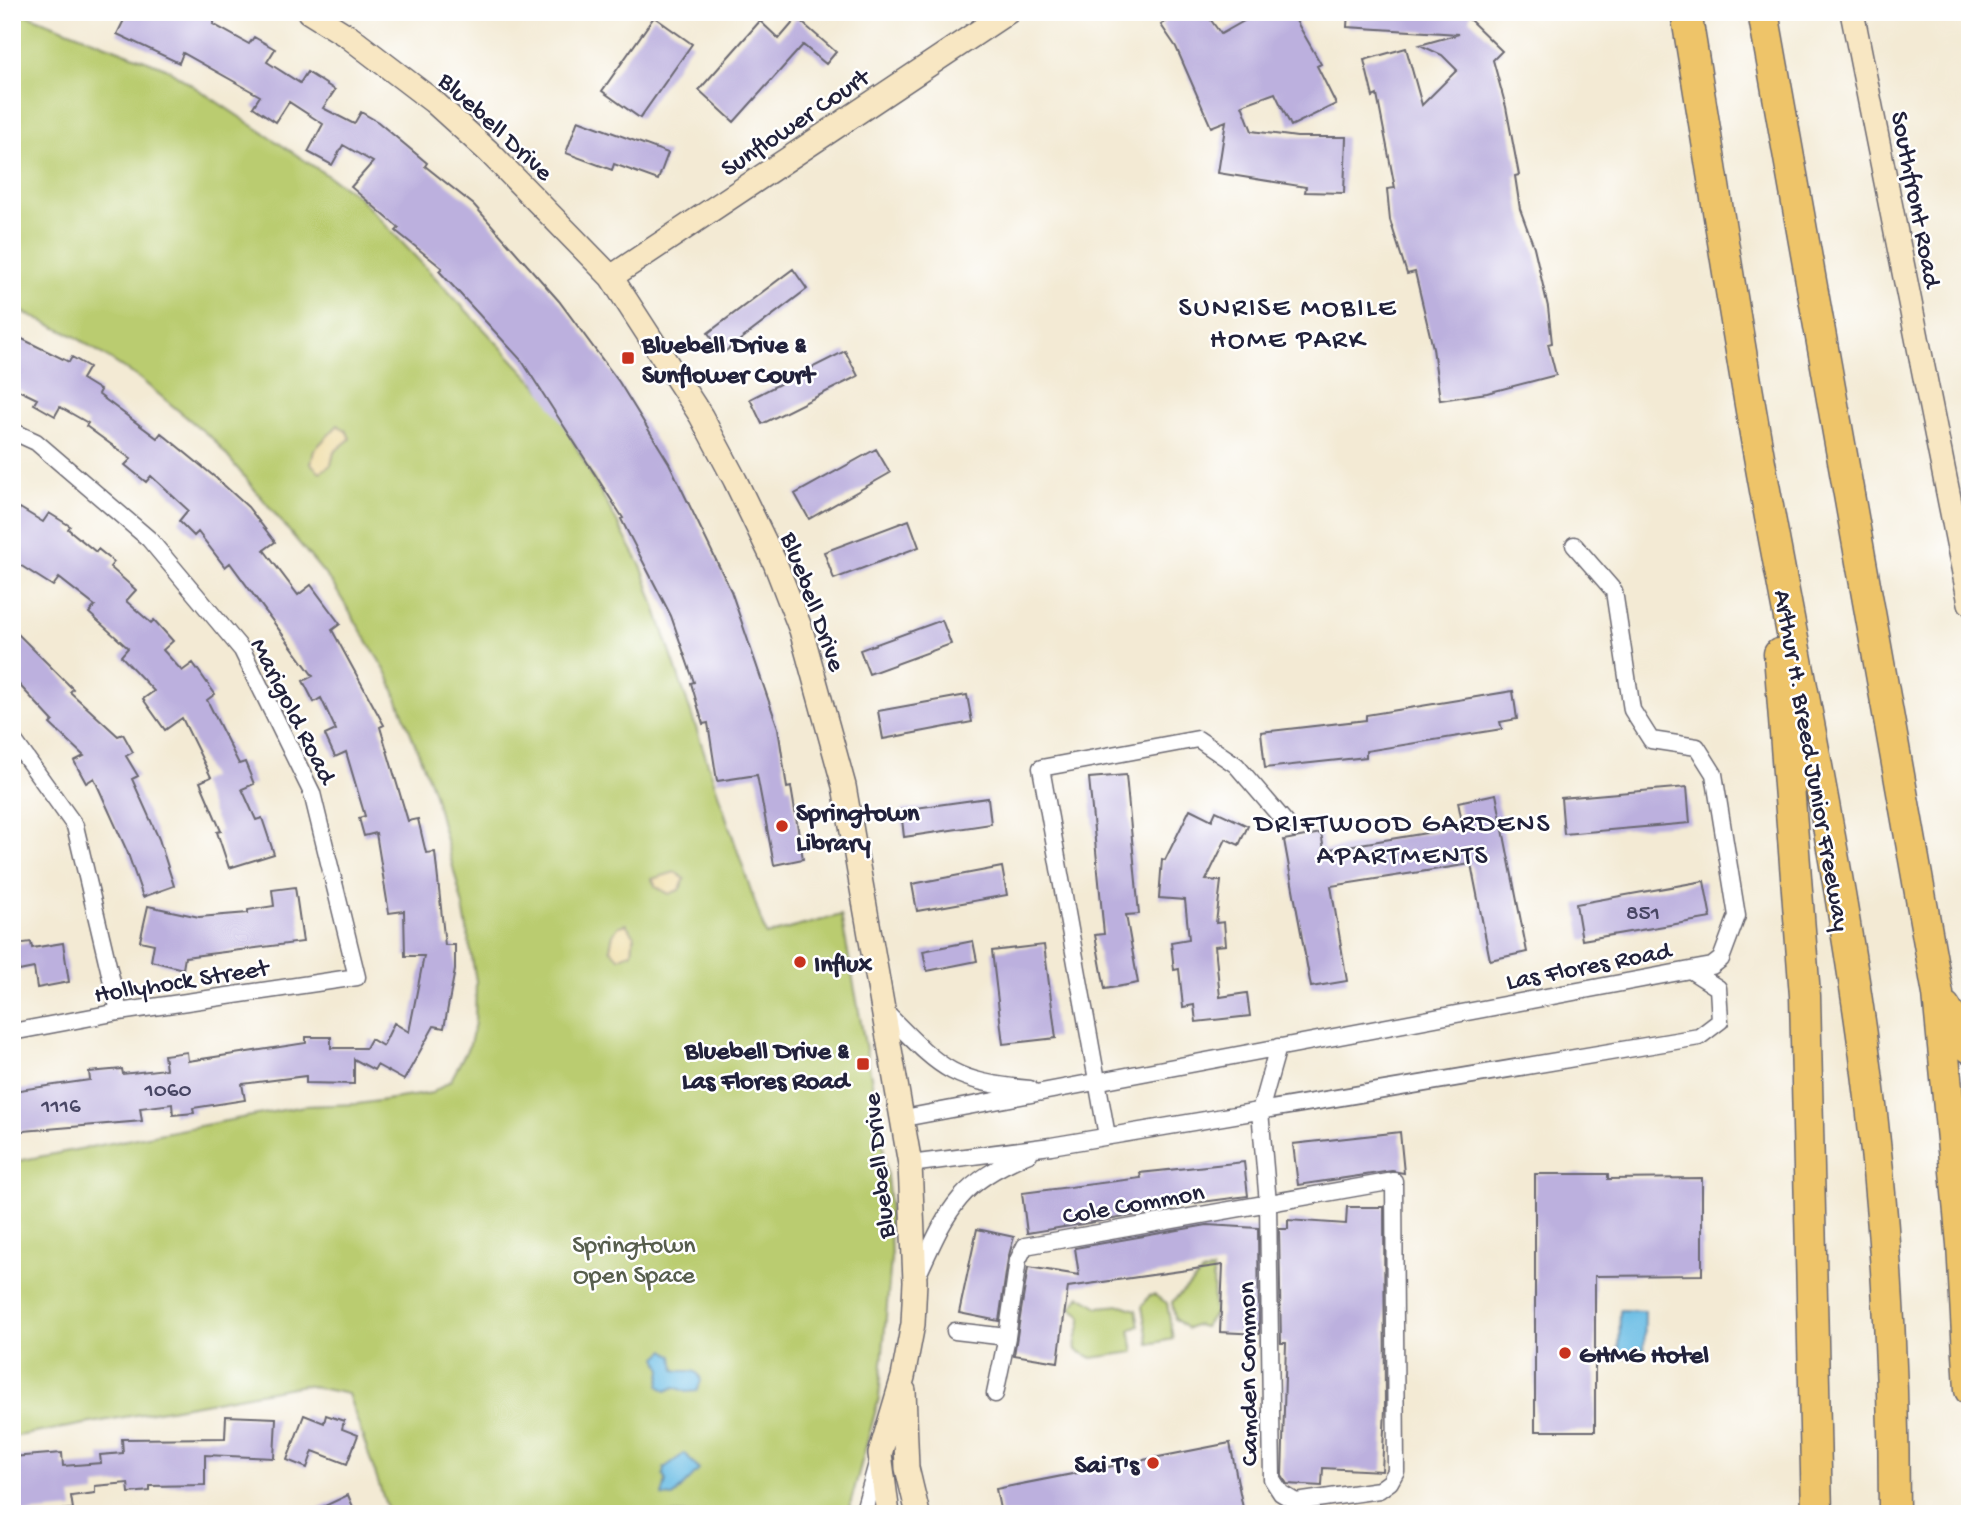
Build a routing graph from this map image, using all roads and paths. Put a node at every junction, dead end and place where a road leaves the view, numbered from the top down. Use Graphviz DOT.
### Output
graph roads {
  1 [pos="309,12"];
  2 [pos="1008,12"];
  3 [pos="1686,12"];
  4 [pos="1763,12"];
  5 [pos="1852,12"];
  6 [pos="611,277"];
  7 [pos="12,431"];
  8 [pos="1766,496"];
  9 [pos="1574,545"];
  10 [pos="1970,603"];
  11 [pos="12,738"];
  12 [pos="1286,823"];
  13 [pos="1690,970"];
  14 [pos="357,977"];
  15 [pos="1938,994"];
  16 [pos="119,1012"];
  17 [pos="885,1012"];
  18 [pos="12,1032"];
  19 [pos="1278,1047"];
  20 [pos="1970,1048"];
  21 [pos="1098,1082"];
  22 [pos="1046,1091"];
  23 [pos="1259,1111"];
  24 [pos="904,1118"];
  25 [pos="1107,1136"];
  26 [pos="1051,1146"];
  27 [pos="910,1164"];
  28 [pos="1394,1181"];
  29 [pos="1268,1203"];
  30 [pos="915,1281"];
  31 [pos="955,1331"];
  32 [pos="1007,1337"];
  33 [pos="903,1377"];
  34 [pos="1970,1390"];
  35 [pos="995,1394"];
  36 [pos="880,1454"];
  37 [pos="1813,1505"];
  38 [pos="863,1514"];
  39 [pos="888,1514"];
  40 [pos="918,1514"];
  41 [pos="1894,1514"];
  1 -- 6 [label="street, Bluebell Drive"];
  2 -- 6 [label="street, Sunflower Court"];
  3 -- 8 [label="highway, Arthur H. Breed Junior Freeway"];
  4 -- 15 [label="highway"];
  5 -- 10 [label="street, Southfront Road"];
  6 -- 17 [label="street, Bluebell Drive"];
  7 -- 14 [label="street, Marigold Road"];
  8 -- 37 [label="highway"];
  8 -- 41 [label="highway, Arthur H. Breed Junior Freeway"];
  9 -- 13 [label="street"];
  11 -- 16 [label="street"];
  12 -- 21 [label="street"];
  13 -- 19 [label="street, Las Flores Road"];
  13 -- 23 [label="street, Las Flores Road"];
  14 -- 16 [label="street, Hollyhock Street"];
  15 -- 20 [label="highway"];
  15 -- 34 [label="highway"];
  16 -- 18 [label="street, Hollyhock Street"];
  17 -- 22 [label="street, Las Flores Road"];
  17 -- 24 [label="street, Bluebell Drive"];
  19 -- 21 [label="street, Las Flores Road"];
  19 -- 23 [label="street, Camden Common"];
  21 -- 22 [label="street, Las Flores Road"];
  21 -- 25 [label="street"];
  22 -- 24 [label="street, Las Flores Road"];
  23 -- 25 [label="street, Las Flores Road"];
  23 -- 29 [label="street, Camden Common"];
  24 -- 27 [label="street, Bluebell Drive"];
  25 -- 26 [label="street, Las Flores Road"];
  26 -- 27 [label="street, Las Flores Road"];
  26 -- 30 [label="street, Las Flores Road"];
  27 -- 30 [label="street, Bluebell Drive"];
  28 -- 29 [label="street, Cole Common"];
  28 -- 29 [label="street, Camden Common"];
  29 -- 32 [label="street, Cole Common"];
  30 -- 33 [label="street, Bluebell Drive"];
  31 -- 32 [label="street"];
  32 -- 35 [label="street"];
  33 -- 36 [label="street, Bluebell Drive"];
  33 -- 40 [label="street, Bluebell Drive"];
  36 -- 38 [label="street"];
  36 -- 39 [label="street, Bluebell Drive"];
}
